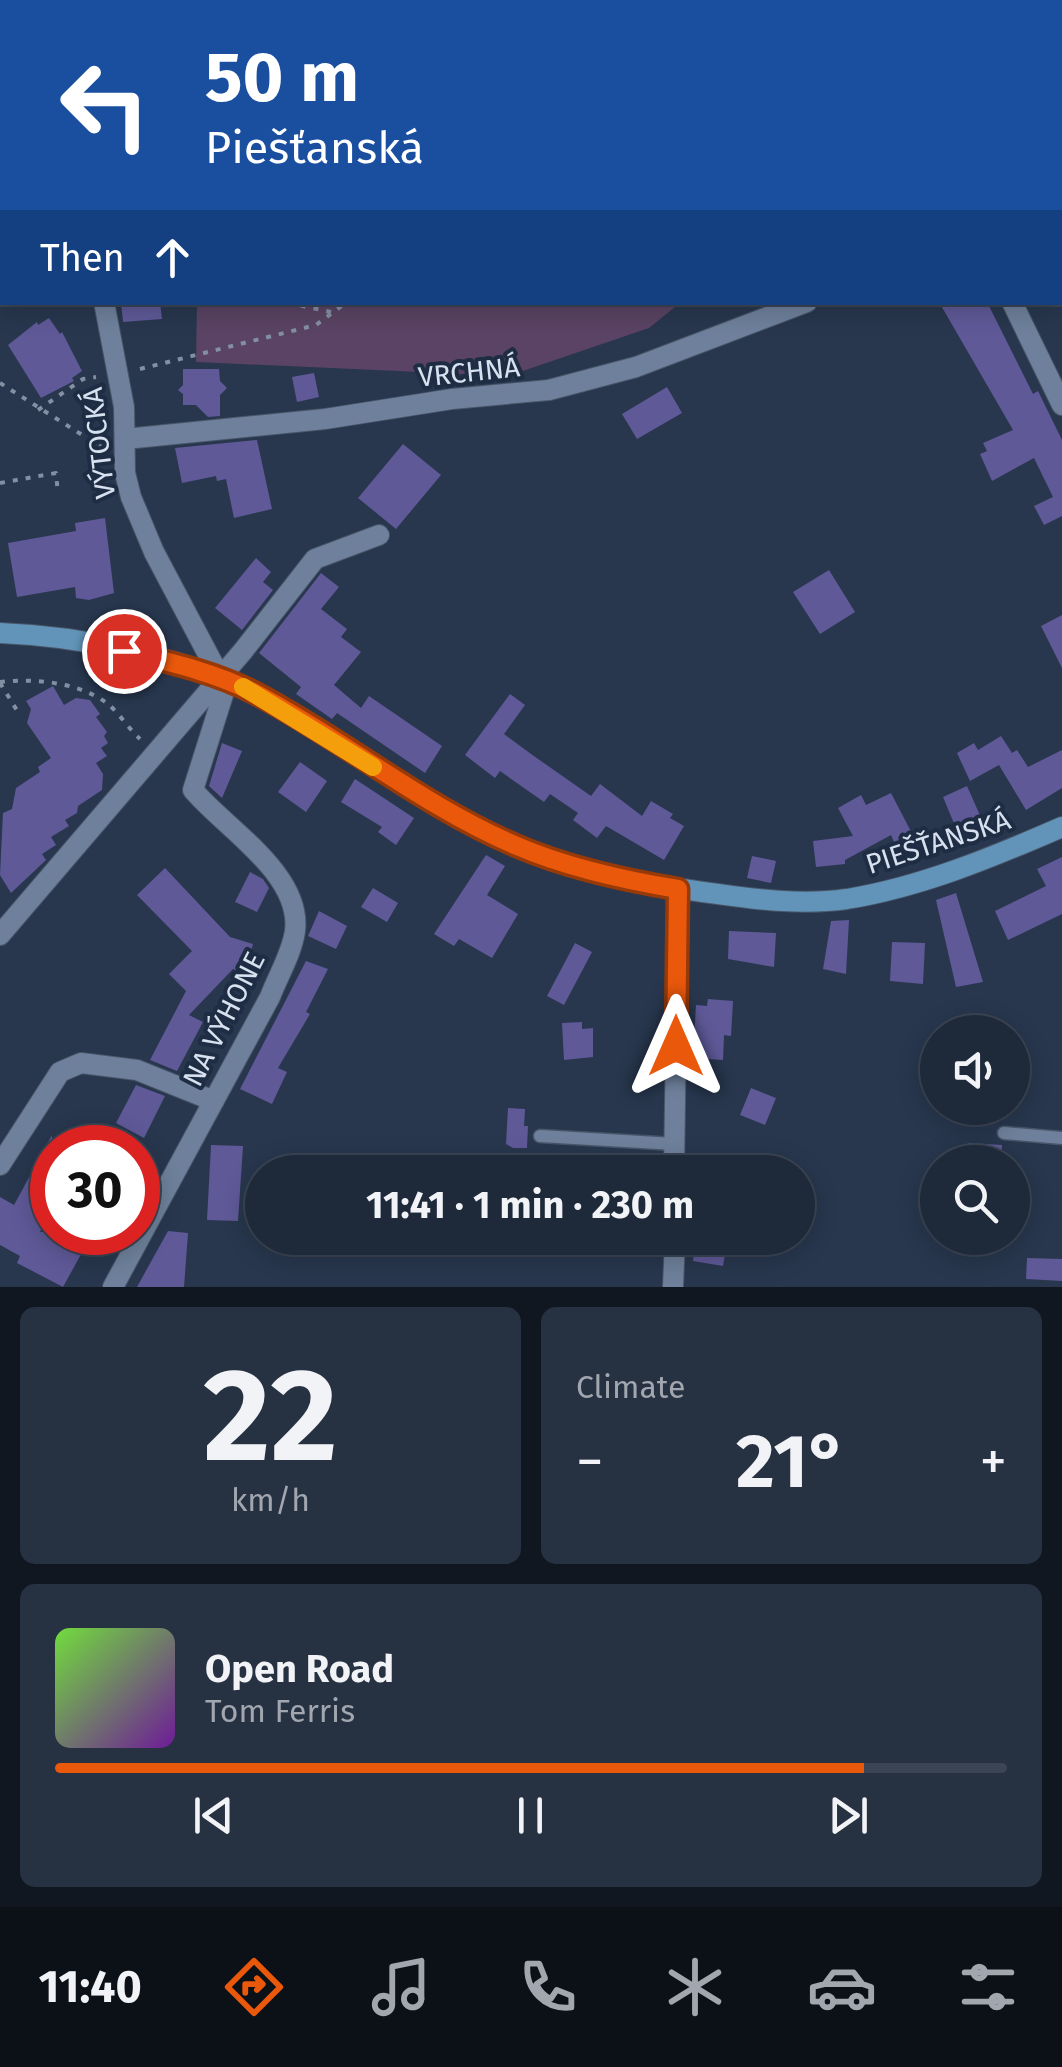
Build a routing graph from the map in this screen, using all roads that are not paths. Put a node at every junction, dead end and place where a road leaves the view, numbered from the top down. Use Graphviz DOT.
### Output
graph roads {
  1 [pos="105,305"];
  2 [pos="798,305"];
  3 [pos="1013,305"];
  4 [pos="1062,405"];
  5 [pos="125,447"];
  6 [pos="379,535"];
  7 [pos="0,633"];
  8 [pos="220,677"];
  9 [pos="1062,826"];
  10 [pos="678,889"];
  11 [pos="0,935"];
  12 [pos="214,1101"];
  13 [pos="1004,1133"];
  14 [pos="540,1136"];
  15 [pos="1062,1138"];
  16 [pos="674,1144"];
  17 [pos="674,1155"];
  18 [pos="0,1165"];
  19 [pos="674,1255"];
  20 [pos="113,1287"];
  21 [pos="673,1287"];
  1 -- 5 [label="street, VÝTOCKÁ"];
  2 -- 5 [label="street, VRCHNÁ"];
  3 -- 4 [label="street"];
  5 -- 8 [label="street, VÝTOCKÁ"];
  6 -- 8 [label="street"];
  7 -- 8 [label="main road, PIEŠŤANSKÁ"];
  8 -- 10 [label="main road, PIEŠŤANSKÁ"];
  8 -- 11 [label="street"];
  8 -- 12 [label="street, NA VÝHONE"];
  9 -- 10 [label="main road, PIEŠŤANSKÁ"];
  10 -- 16 [label="street"];
  12 -- 18 [label="street, NA VÝHONE"];
  12 -- 20 [label="street, NA VÝHONE"];
  13 -- 15 [label="lane"];
  14 -- 16 [label="lane"];
  16 -- 17 [label="street"];
  19 -- 21 [label="street"];
}
